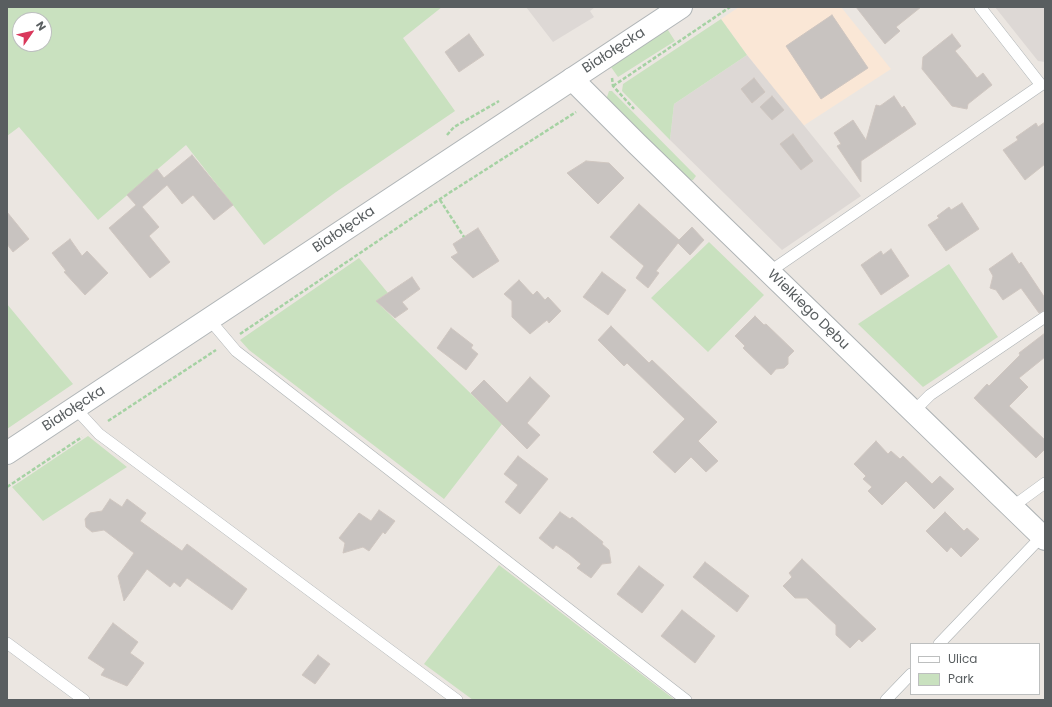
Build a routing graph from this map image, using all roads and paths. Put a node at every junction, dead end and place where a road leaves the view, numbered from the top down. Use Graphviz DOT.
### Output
graph roads {
  1 [pos="681,7"];
  2 [pos="730,7"];
  3 [pos="980,7"];
  4 [pos="572,79"];
  5 [pos="613,86"];
  6 [pos="581,109"];
  7 [pos="440,200"];
  8 [pos="464,237"];
  9 [pos="769,272"];
  10 [pos="1045,317"];
  11 [pos="210,319"];
  12 [pos="227,342"];
  13 [pos="75,408"];
  14 [pos="912,412"];
  15 [pos="94,429"];
  16 [pos="7,453"];
  17 [pos="1045,483"];
  18 [pos="7,486"];
  19 [pos="1012,507"];
  20 [pos="1044,537"];
  21 [pos="7,643"];
  22 [pos="940,643"];
  23 [pos="910,675"];
  24 [pos="84,700"];
  25 [pos="458,700"];
  26 [pos="686,700"];
  27 [pos="886,700"];
  1 -- 4 [label="street, Białołęcka"];
  2 -- 5 [label="path"];
  3 -- 9 [label="lane"];
  4 -- 9 [label="street, Wielkiego Dębu"];
  4 -- 11 [label="street, Białołęcka"];
  6 -- 7 [label="path"];
  7 -- 8 [label="path"];
  7 -- 12 [label="path"];
  9 -- 14 [label="street, Wielkiego Dębu"];
  10 -- 14 [label="lane"];
  11 -- 12 [label="lane"];
  11 -- 13 [label="street, Białołęcka"];
  12 -- 15 [label="path"];
  12 -- 26 [label="lane"];
  13 -- 15 [label="lane"];
  13 -- 16 [label="street, Białołęcka"];
  14 -- 19 [label="street, Wielkiego Dębu"];
  15 -- 18 [label="path"];
  15 -- 25 [label="lane"];
  17 -- 19 [label="lane"];
  19 -- 20 [label="street, Wielkiego Dębu"];
  20 -- 22 [label="lane"];
  21 -- 24 [label="lane"];
  23 -- 27 [label="lane"];
}
